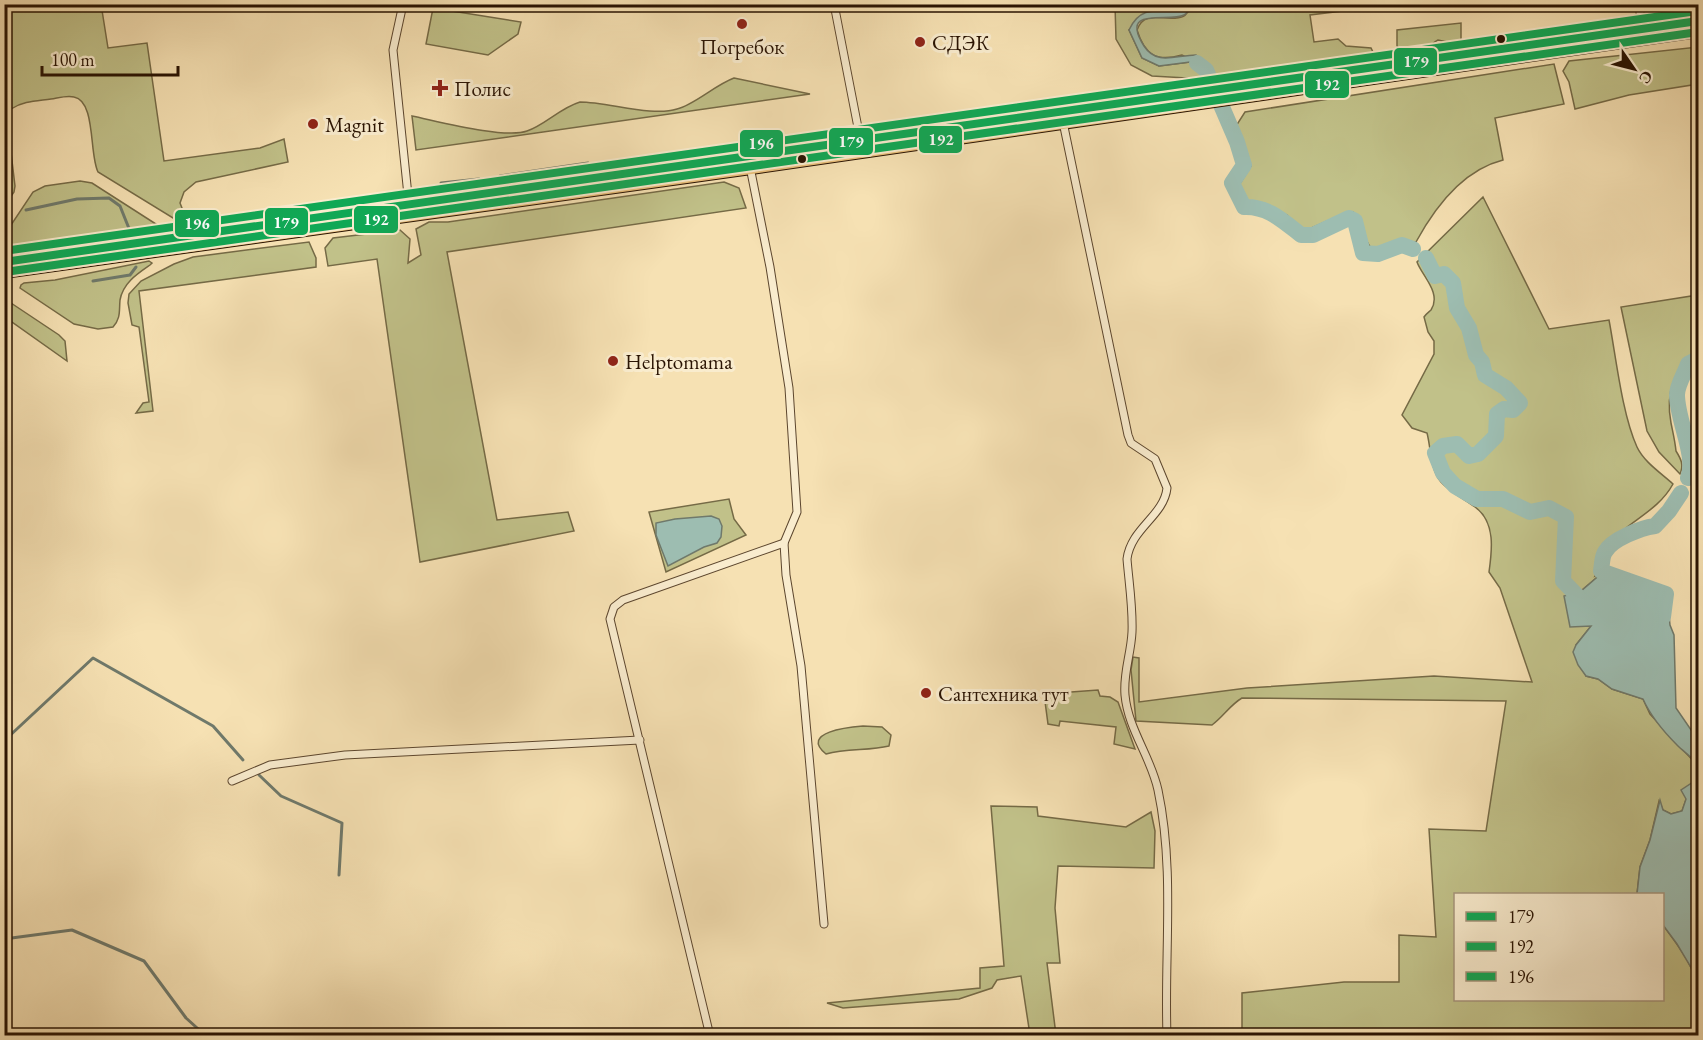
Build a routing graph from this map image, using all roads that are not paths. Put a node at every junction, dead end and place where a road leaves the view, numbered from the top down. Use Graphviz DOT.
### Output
graph roads {
  1 [pos="403,4"];
  2 [pos="834,4"];
  3 [pos="1639,4"];
  4 [pos="1698,21"];
  5 [pos="1642,29"];
  6 [pos="1698,31"];
  7 [pos="1237,92"];
  8 [pos="1205,96"];
  9 [pos="1063,122"];
  10 [pos="861,146"];
  11 [pos="749,162"];
  12 [pos="409,206"];
  13 [pos="4,262"];
  14 [pos="4,272"];
  15 [pos="784,543"];
  16 [pos="640,740"];
  17 [pos="232,782"];
  18 [pos="824,924"];
  19 [pos="710,1035"];
  20 [pos="1167,1035"];
  1 -- 12 [label="street"];
  2 -- 10 [label="street"];
  3 -- 5 [label="street"];
  4 -- 5 [label="highway"];
  5 -- 7 [label="highway"];
  6 -- 7 [label="highway"];
  7 -- 8 [label="highway"];
  8 -- 9 [label="highway"];
  8 -- 10 [label="highway"];
  9 -- 10 [label="highway"];
  9 -- 20 [label="street"];
  10 -- 11 [label="highway"];
  11 -- 12 [label="highway"];
  11 -- 14 [label="highway"];
  11 -- 15 [label="street"];
  12 -- 13 [label="highway"];
  15 -- 16 [label="street"];
  15 -- 18 [label="street"];
  16 -- 17 [label="street"];
  16 -- 19 [label="street"];
}
